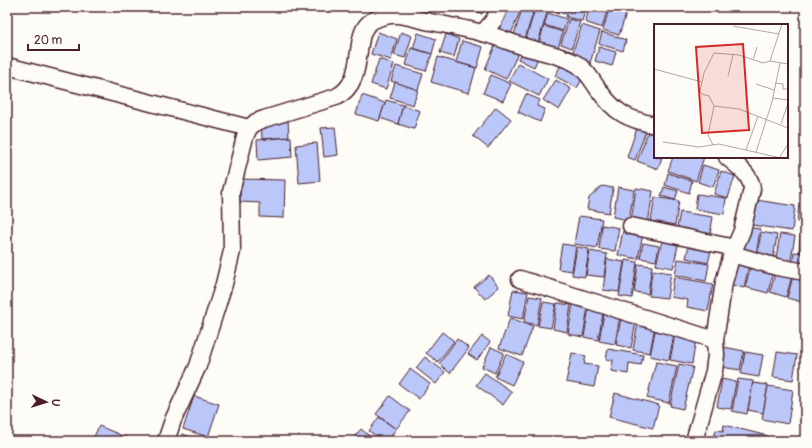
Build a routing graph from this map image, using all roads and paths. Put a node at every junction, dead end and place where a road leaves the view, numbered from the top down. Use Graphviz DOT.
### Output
graph roads {
  1 [pos="500,7"];
  2 [pos="483,33"];
  3 [pos="7,66"];
  4 [pos="654,125"];
  5 [pos="249,128"];
  6 [pos="728,158"];
  7 [pos="632,226"];
  8 [pos="733,251"];
  9 [pos="805,272"];
  10 [pos="520,279"];
  11 [pos="715,340"];
  12 [pos="166,441"];
  13 [pos="694,441"];
  1 -- 2 [label="street"];
  2 -- 4 [label="street"];
  2 -- 5 [label="street"];
  3 -- 5 [label="street"];
  5 -- 12 [label="street"];
  6 -- 8 [label="street"];
  7 -- 8 [label="street"];
  8 -- 9 [label="street"];
  8 -- 11 [label="street"];
  10 -- 11 [label="street"];
  11 -- 13 [label="street"];
}
